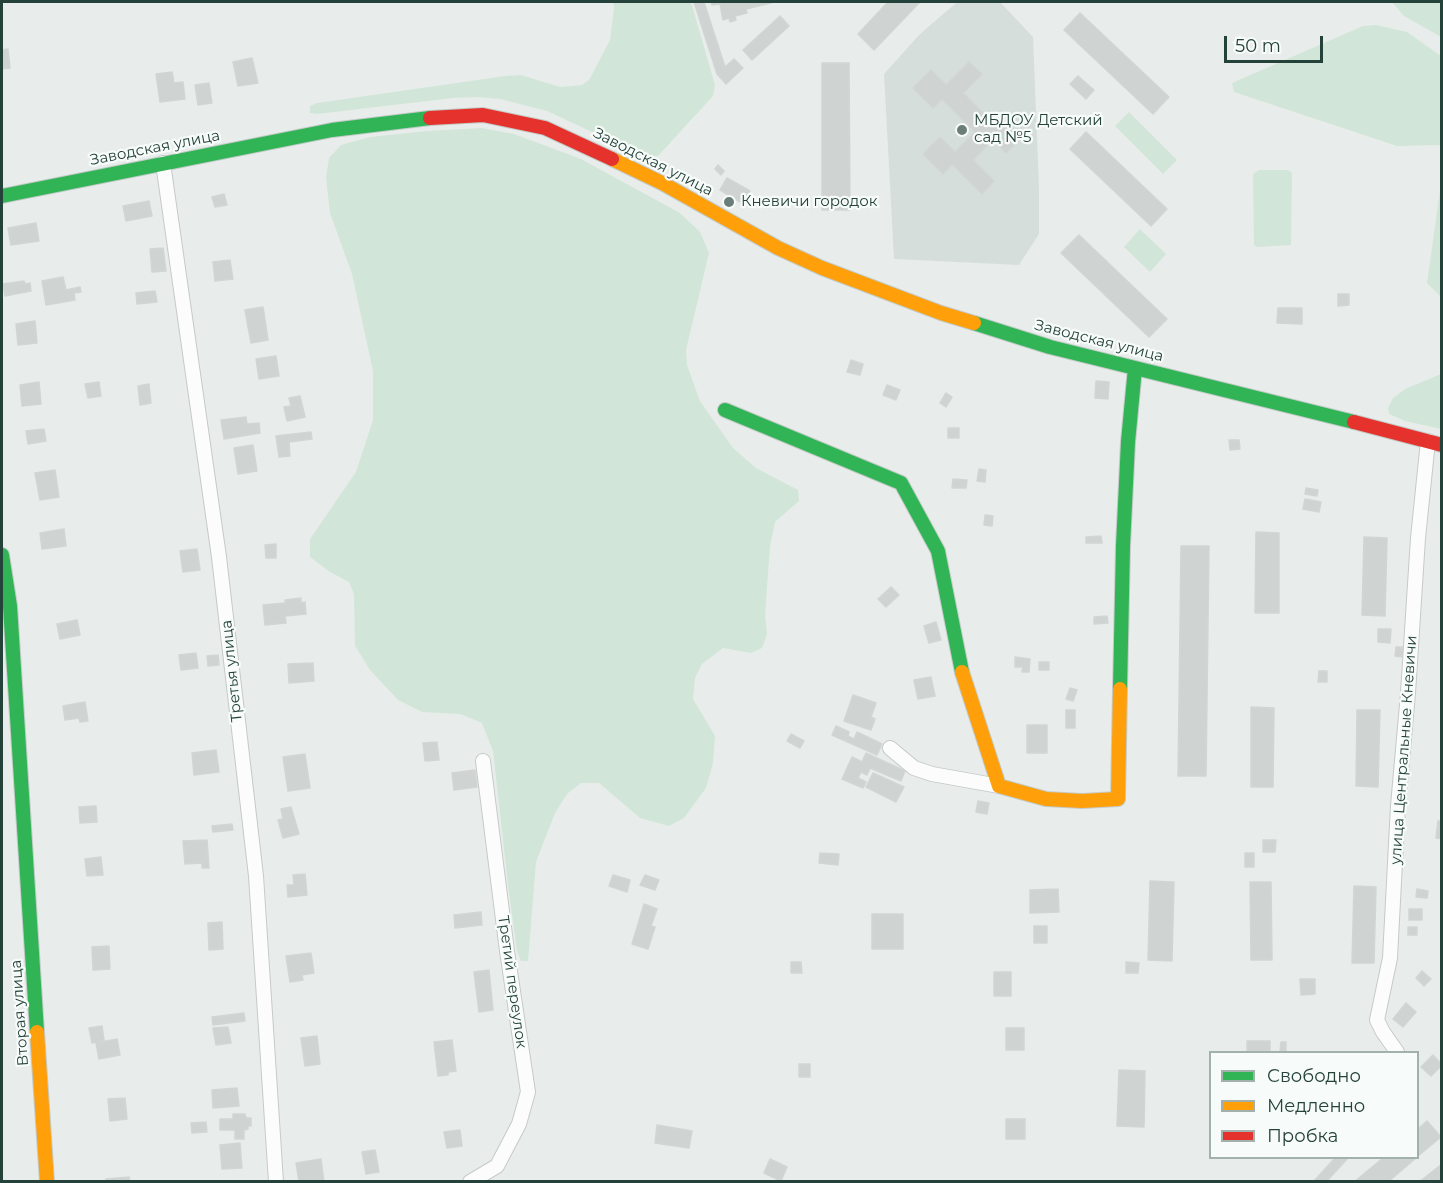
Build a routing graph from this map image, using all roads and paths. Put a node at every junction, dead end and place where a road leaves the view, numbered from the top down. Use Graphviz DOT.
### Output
graph roads {
  1 [pos="163,163"];
  2 [pos="2,196"];
  3 [pos="1135,368"];
  4 [pos="725,410"];
  5 [pos="1435,443"];
  6 [pos="2,555"];
  7 [pos="890,748"];
  8 [pos="483,761"];
  9 [pos="999,786"];
  10 [pos="1395,1051"];
  11 [pos="47,1182"];
  12 [pos="276,1182"];
  13 [pos="470,1182"];
  1 -- 2 [label="street, Заводская улица"];
  1 -- 3 [label="street, Заводская улица"];
  1 -- 12 [label="street, Третья улица"];
  3 -- 5 [label="street, Заводская улица"];
  3 -- 9 [label="street"];
  4 -- 9 [label="street"];
  5 -- 10 [label="street, улица Центральные Кневичи"];
  6 -- 11 [label="street, Вторая улица"];
  7 -- 9 [label="street"];
  8 -- 13 [label="street, Третий переулок"];
}
